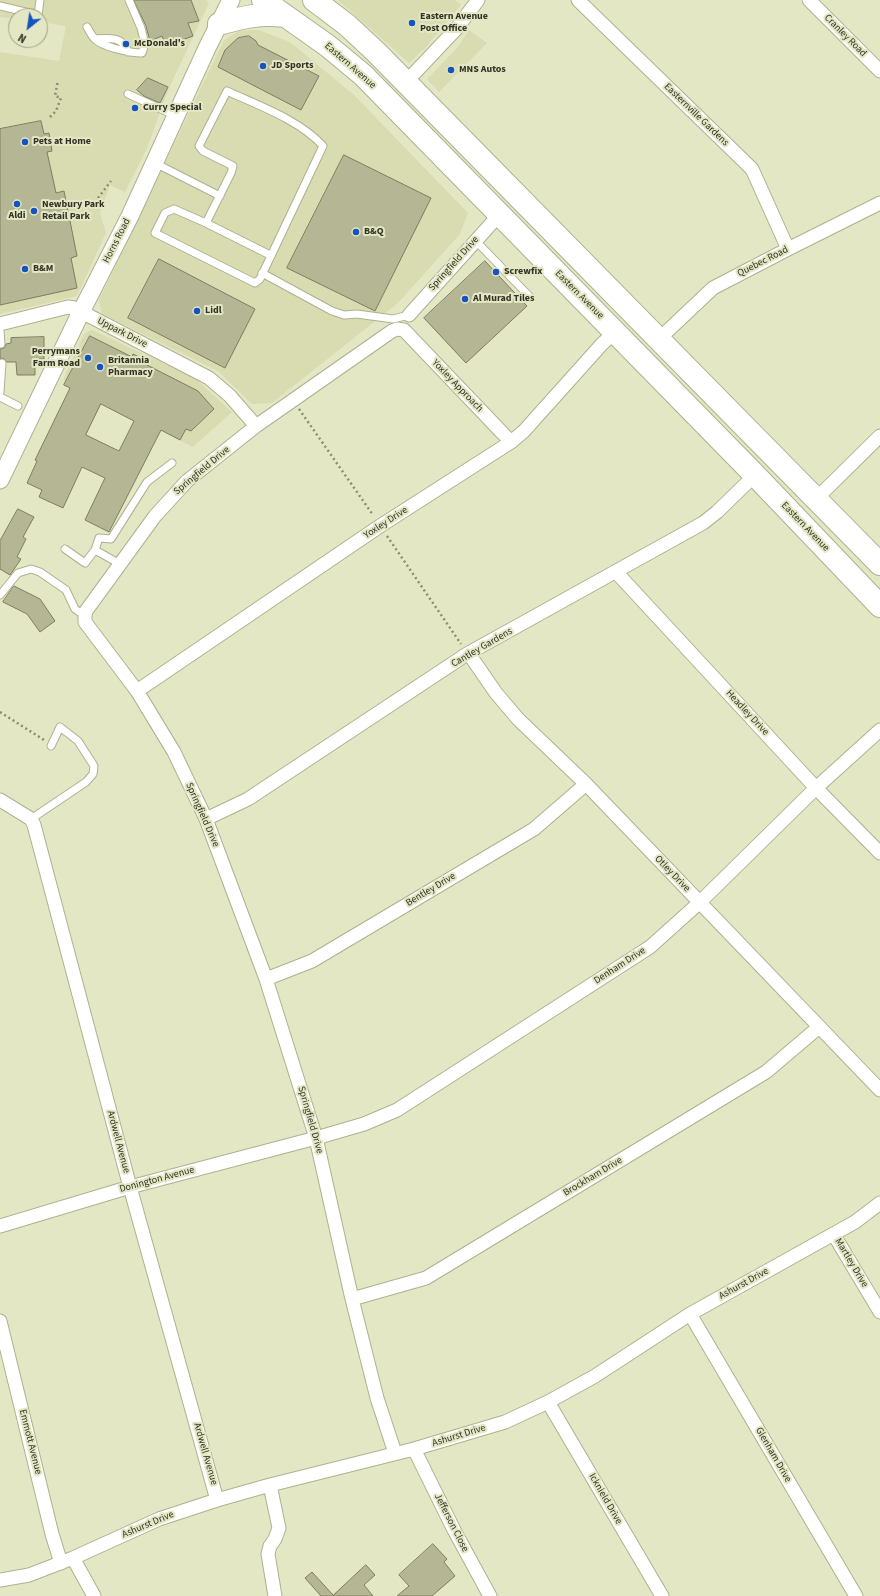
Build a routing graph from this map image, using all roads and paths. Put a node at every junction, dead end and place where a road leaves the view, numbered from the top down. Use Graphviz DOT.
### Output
graph roads {
  1 [pos="1,0"];
  2 [pos="40,0"];
  3 [pos="129,0"];
  4 [pos="231,0"];
  5 [pos="263,0"];
  6 [pos="314,0"];
  7 [pos="478,0"];
  8 [pos="578,0"];
  9 [pos="809,0"];
  10 [pos="0,6"];
  11 [pos="286,8"];
  12 [pos="219,24"];
  13 [pos="87,27"];
  14 [pos="880,71"];
  15 [pos="58,80"];
  16 [pos="406,82"];
  17 [pos="128,94"];
  18 [pos="176,116"];
  19 [pos="50,117"];
  20 [pos="155,162"];
  21 [pos="111,181"];
  22 [pos="220,196"];
  23 [pos="98,198"];
  24 [pos="880,203"];
  25 [pos="499,214"];
  26 [pos="206,223"];
  27 [pos="475,240"];
  28 [pos="788,248"];
  29 [pos="270,255"];
  30 [pos="262,272"];
  31 [pos="530,297"];
  32 [pos="81,312"];
  33 [pos="409,315"];
  34 [pos="0,324"];
  35 [pos="404,330"];
  36 [pos="0,331"];
  37 [pos="615,332"];
  38 [pos="659,339"];
  39 [pos="1,344"];
  40 [pos="2,362"];
  41 [pos="0,392"];
  42 [pos="0,397"];
  43 [pos="18,406"];
  44 [pos="256,426"];
  45 [pos="880,436"];
  46 [pos="511,442"];
  47 [pos="172,463"];
  48 [pos="755,475"];
  49 [pos="0,480"];
  50 [pos="816,499"];
  51 [pos="65,549"];
  52 [pos="95,550"];
  53 [pos="120,564"];
  54 [pos="880,564"];
  55 [pos="616,572"];
  56 [pos="0,594"];
  57 [pos="880,606"];
  58 [pos="85,616"];
  59 [pos="469,654"];
  60 [pos="137,691"];
  61 [pos="0,712"];
  62 [pos="879,732"];
  63 [pos="54,739"];
  64 [pos="51,746"];
  65 [pos="586,784"];
  66 [pos="816,788"];
  67 [pos="0,800"];
  68 [pos="206,818"];
  69 [pos="31,819"];
  70 [pos="880,853"];
  71 [pos="699,903"];
  72 [pos="266,979"];
  73 [pos="820,1027"];
  74 [pos="880,1090"];
  75 [pos="316,1138"];
  76 [pos="130,1187"];
  77 [pos="880,1203"];
  78 [pos="0,1226"];
  79 [pos="834,1234"];
  80 [pos="352,1299"];
  81 [pos="880,1312"];
  82 [pos="690,1314"];
  83 [pos="0,1321"];
  84 [pos="548,1402"];
  85 [pos="414,1449"];
  86 [pos="395,1453"];
  87 [pos="270,1485"];
  88 [pos="217,1500"];
  89 [pos="67,1561"];
  90 [pos="0,1580"];
  91 [pos="94,1596"];
  92 [pos="275,1596"];
  93 [pos="490,1596"];
  94 [pos="662,1596"];
  95 [pos="856,1596"];
  1 -- 10 [label="lane"];
  2 -- 10 [label="lane"];
  3 -- 13 [label="lane"];
  4 -- 12 [label="street, Horns Road"];
  5 -- 11 [label="highway, Eastern Avenue"];
  6 -- 16 [label="highway"];
  7 -- 16 [label="street"];
  8 -- 28 [label="street, Easternville Gardens"];
  9 -- 14 [label="street, Cranley Road"];
  11 -- 12 [label="highway"];
  11 -- 25 [label="highway, Eastern Avenue"];
  12 -- 18 [label="street, Horns Road"];
  15 -- 19 [label="path"];
  16 -- 38 [label="highway"];
  17 -- 18 [label="lane"];
  18 -- 20 [label="street, Horns Road"];
  20 -- 22 [label="lane"];
  20 -- 32 [label="street, Horns Road"];
  21 -- 23 [label="path"];
  22 -- 26 [label="lane"];
  22 -- 29 [label="lane"];
  24 -- 28 [label="street, Quebec Road"];
  25 -- 27 [label="street, Springfield Drive"];
  25 -- 37 [label="highway, Eastern Avenue"];
  26 -- 29 [label="lane"];
  26 -- 30 [label="lane"];
  27 -- 31 [label="lane"];
  27 -- 33 [label="street, Springfield Drive"];
  28 -- 38 [label="street, Quebec Road"];
  29 -- 30 [label="lane"];
  30 -- 33 [label="lane"];
  32 -- 34 [label="street"];
  32 -- 44 [label="street, Uppark Drive"];
  32 -- 49 [label="street, Horns Road"];
  35 -- 44 [label="street, Springfield Drive"];
  35 -- 46 [label="street, Yoxley Approach"];
  36 -- 39 [label="lane"];
  37 -- 46 [label="street, Yoxley Drive"];
  37 -- 48 [label="highway, Eastern Avenue"];
  38 -- 50 [label="highway"];
  40 -- 41 [label="lane"];
  42 -- 43 [label="lane"];
  44 -- 53 [label="street, Springfield Drive"];
  45 -- 50 [label="street"];
  46 -- 60 [label="street, Yoxley Drive"];
  47 -- 52 [label="lane"];
  48 -- 55 [label="street, Cantley Gardens"];
  48 -- 57 [label="highway, Eastern Avenue"];
  50 -- 54 [label="highway"];
  51 -- 52 [label="lane"];
  52 -- 53 [label="lane"];
  53 -- 58 [label="street, Springfield Drive"];
  55 -- 59 [label="street, Cantley Gardens"];
  55 -- 66 [label="street, Headley Drive"];
  56 -- 58 [label="lane"];
  58 -- 60 [label="street, Springfield Drive"];
  59 -- 65 [label="street, Otley Drive"];
  59 -- 68 [label="street, Cantley Gardens"];
  60 -- 68 [label="street, Springfield Drive"];
  61 -- 63 [label="path"];
  62 -- 66 [label="street, Denham Drive"];
  63 -- 64 [label="lane"];
  63 -- 69 [label="lane"];
  65 -- 71 [label="street, Otley Drive"];
  65 -- 72 [label="street, Bentley Drive"];
  66 -- 70 [label="street, Headley Drive"];
  66 -- 71 [label="street, Denham Drive"];
  67 -- 69 [label="street"];
  68 -- 72 [label="street, Springfield Drive"];
  69 -- 76 [label="street, Ardwell Avenue"];
  71 -- 73 [label="street, Otley Drive"];
  71 -- 75 [label="street, Denham Drive"];
  72 -- 75 [label="street, Springfield Drive"];
  73 -- 74 [label="street, Otley Drive"];
  73 -- 80 [label="street, Brockham Drive"];
  75 -- 76 [label="street, Donington Avenue"];
  75 -- 80 [label="street, Springfield Drive"];
  76 -- 78 [label="street, Donington Avenue"];
  76 -- 88 [label="street, Ardwell Avenue"];
  77 -- 79 [label="street, Ashurst Drive"];
  79 -- 81 [label="street, Martley Drive"];
  79 -- 82 [label="street, Ashurst Drive"];
  80 -- 86 [label="street, Springfield Drive"];
  82 -- 84 [label="street, Ashurst Drive"];
  82 -- 95 [label="street, Glenham Drive"];
  83 -- 89 [label="street, Emmott Avenue"];
  84 -- 85 [label="street, Ashurst Drive"];
  84 -- 94 [label="street, Icknield Drive"];
  85 -- 86 [label="street, Ashurst Drive"];
  85 -- 93 [label="street, Jefferson Close"];
  86 -- 87 [label="street, Ashurst Drive"];
  87 -- 88 [label="street, Ashurst Drive"];
  87 -- 92 [label="street"];
  88 -- 89 [label="street, Ashurst Drive"];
  89 -- 90 [label="street, Ashurst Drive"];
  89 -- 91 [label="street, Emmott Avenue"];
}
